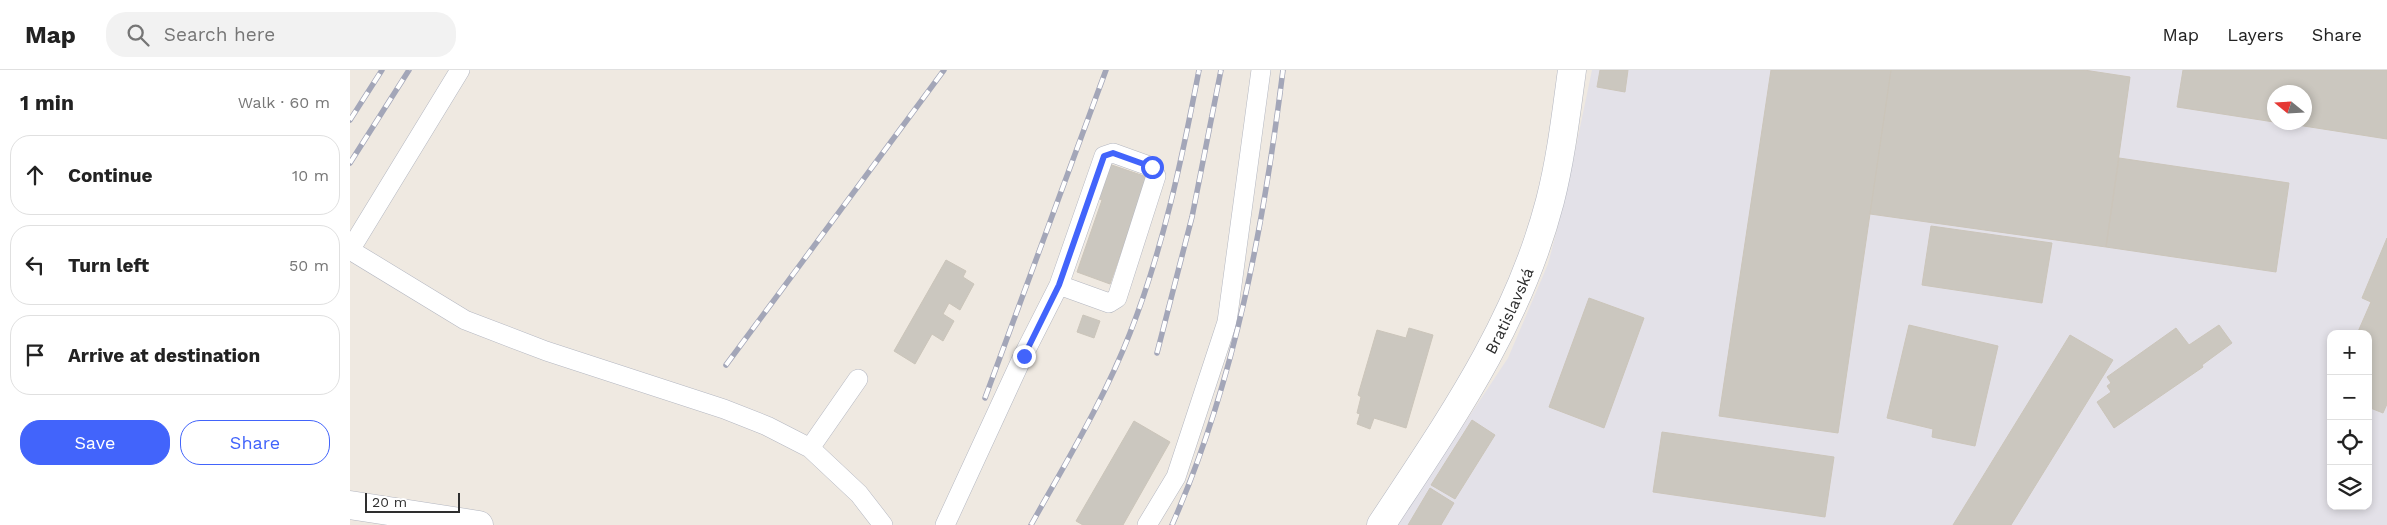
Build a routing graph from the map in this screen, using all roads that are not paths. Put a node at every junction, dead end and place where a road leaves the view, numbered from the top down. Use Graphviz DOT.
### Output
graph roads {
  1 [pos="460,70"];
  2 [pos="1261,70"];
  3 [pos="1572,70"];
  4 [pos="350,250"];
  5 [pos="1059,285"];
  6 [pos="858,379"];
  7 [pos="810,448"];
  8 [pos="350,505"];
  9 [pos="480,525"];
  10 [pos="883,525"];
  11 [pos="945,525"];
  12 [pos="1147,525"];
  13 [pos="1381,525"];
  1 -- 4 [label="lane"];
  2 -- 12 [label="lane"];
  3 -- 13 [label="street, Bratislavská"];
  4 -- 7 [label="lane"];
  5 -- 5 [label="lane"];
  5 -- 11 [label="lane"];
  6 -- 7 [label="lane"];
  7 -- 10 [label="lane"];
  8 -- 9 [label="street"];
}
